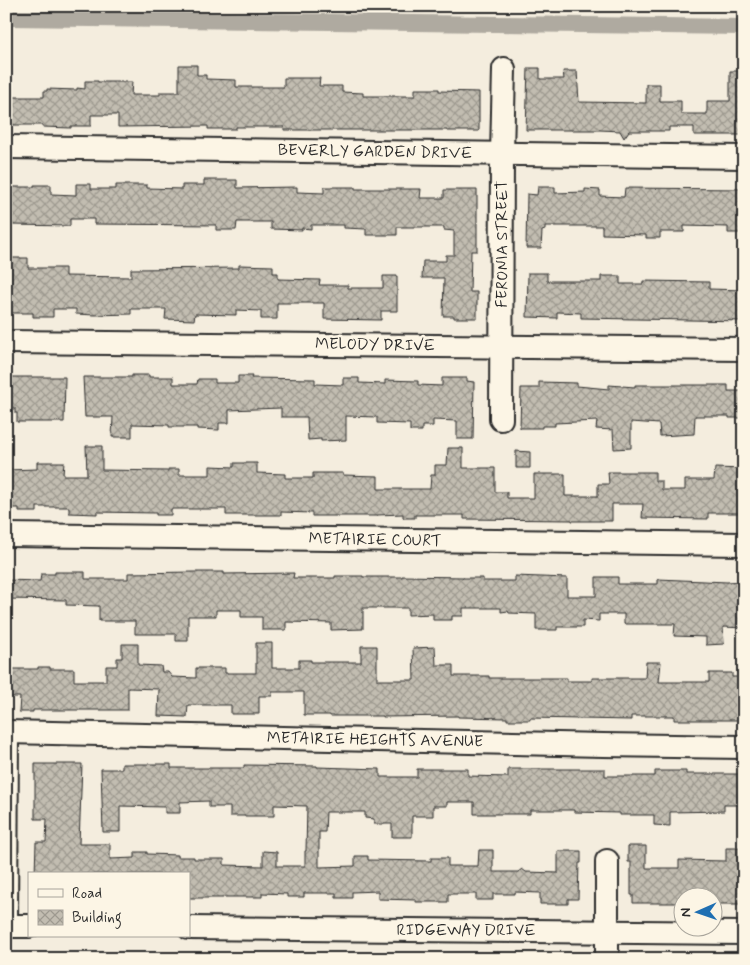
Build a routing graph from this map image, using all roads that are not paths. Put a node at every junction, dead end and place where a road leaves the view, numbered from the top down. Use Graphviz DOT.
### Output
graph roads {
  1 [pos="504,69"];
  2 [pos="6,147"];
  3 [pos="502,154"];
  4 [pos="744,157"];
  5 [pos="6,342"];
  6 [pos="501,346"];
  7 [pos="744,349"];
  8 [pos="501,419"];
  9 [pos="6,536"];
  10 [pos="744,544"];
  11 [pos="7,732"];
  12 [pos="744,747"];
  13 [pos="607,861"];
  14 [pos="28,926"];
  15 [pos="6,927"];
  16 [pos="190,928"];
  17 [pos="607,931"];
  18 [pos="744,933"];
  19 [pos="607,959"];
  1 -- 3 [label="street, FERONIA STREET"];
  2 -- 3 [label="street, BEVERLY GARDEN DRIVE"];
  3 -- 4 [label="street, BEVERLY GARDEN DRIVE"];
  3 -- 6 [label="street, FERONIA STREET"];
  5 -- 6 [label="street, MELODY DRIVE"];
  6 -- 7 [label="street, MELODY DRIVE"];
  6 -- 8 [label="street, FERONIA STREET"];
  9 -- 10 [label="street, METAIRIE COURT"];
  11 -- 12 [label="street, METAIRIE HEIGHTS AVENUE"];
  11 -- 15 [label="street"];
  13 -- 17 [label="street"];
  14 -- 15 [label="street"];
  16 -- 17 [label="street, RIDGEWAY DRIVE"];
  17 -- 18 [label="street, RIDGEWAY DRIVE"];
  17 -- 19 [label="street"];
}
